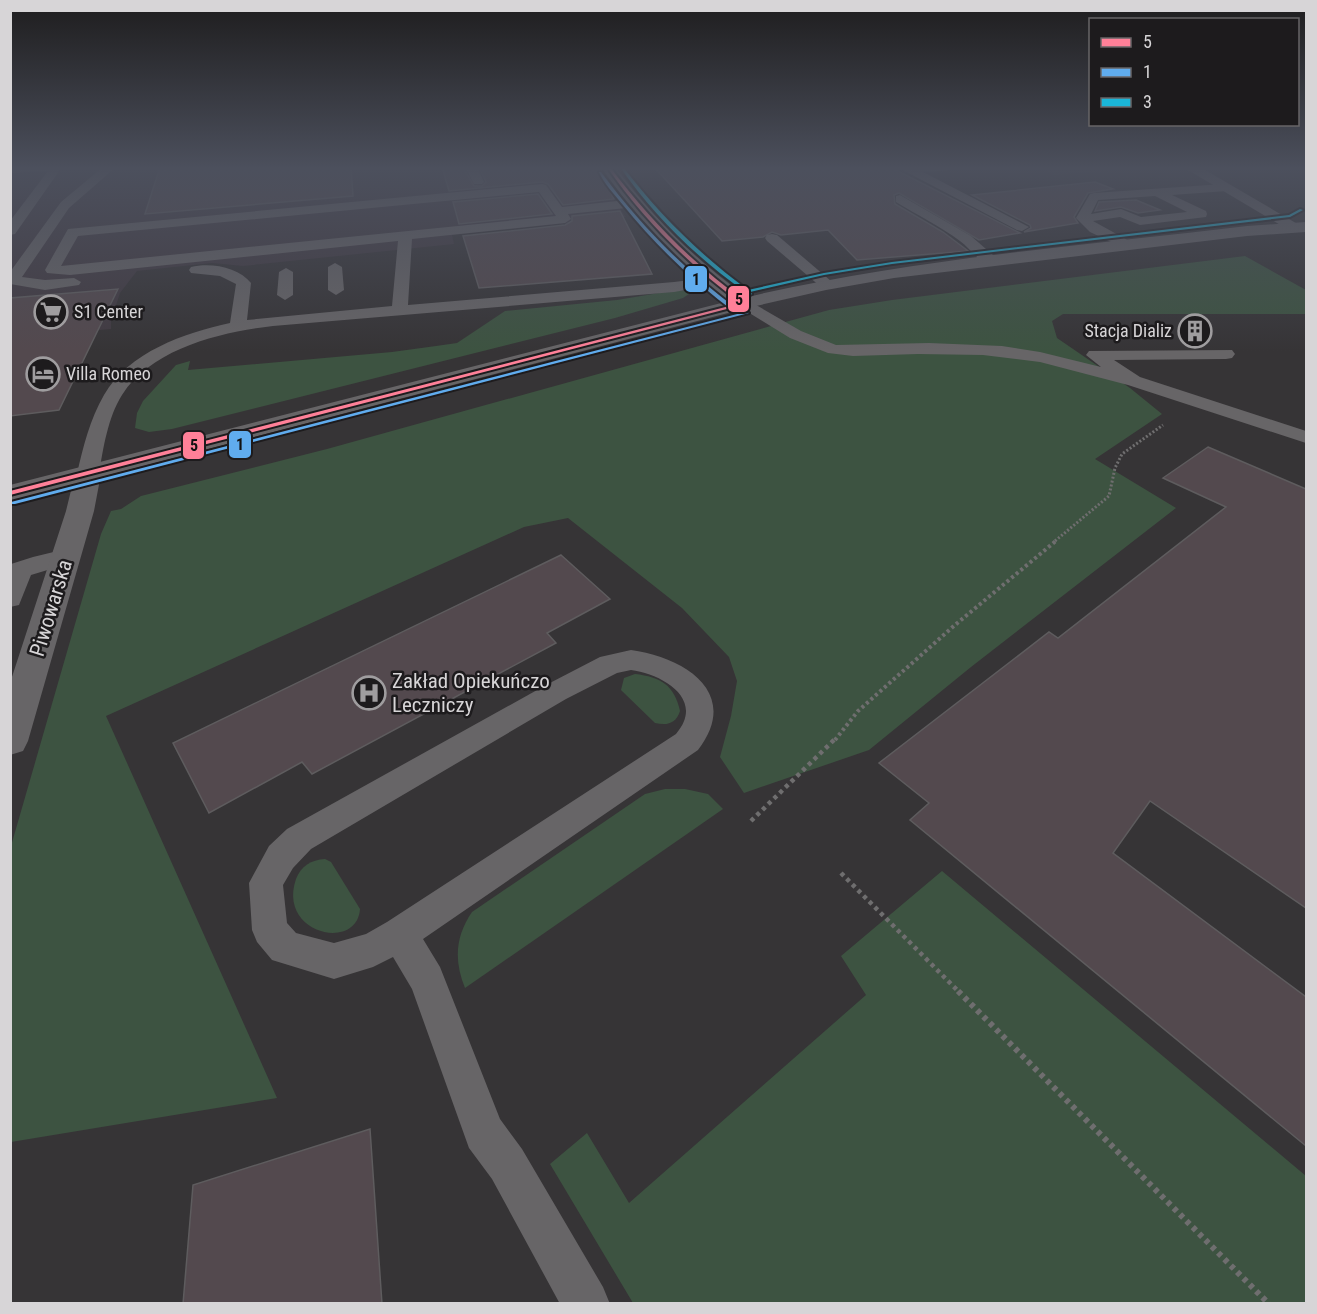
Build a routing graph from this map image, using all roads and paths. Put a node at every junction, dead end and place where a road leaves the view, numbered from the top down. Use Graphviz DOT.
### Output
graph roads {
  1 [pos="48,228"];
  2 [pos="108,228"];
  3 [pos="139,228"];
  4 [pos="477,228"];
  5 [pos="661,228"];
  6 [pos="948,228"];
  7 [pos="1094,228"];
  8 [pos="1266,228"];
  9 [pos="405,236"];
  10 [pos="772,238"];
  11 [pos="1126,245"];
  12 [pos="994,262"];
  13 [pos="335,267"];
  14 [pos="52,270"];
  15 [pos="122,271"];
  16 [pos="286,272"];
  17 [pos="12,279"];
  18 [pos="714,281"];
  19 [pos="826,284"];
  20 [pos="336,290"];
  21 [pos="285,295"];
  22 [pos="744,303"];
  23 [pos="400,309"];
  24 [pos="237,325"];
  25 [pos="1226,354"];
  26 [pos="1134,381"];
  27 [pos="1306,436"];
  28 [pos="88,474"];
  29 [pos="10,493"];
  30 [pos="66,557"];
  31 [pos="10,598"];
  32 [pos="10,741"];
  33 [pos="751,820"];
  34 [pos="841,873"];
  35 [pos="400,934"];
  36 [pos="586,1304"];
  37 [pos="1269,1304"];
  1 -- 17 [label="lane"];
  2 -- 14 [label="lane"];
  3 -- 15 [label="lane"];
  4 -- 9 [label="lane"];
  5 -- 18 [label="main road"];
  6 -- 12 [label="lane"];
  7 -- 11 [label="lane"];
  8 -- 11 [label="main road"];
  9 -- 15 [label="lane"];
  9 -- 23 [label="lane"];
  10 -- 19 [label="lane"];
  11 -- 12 [label="main road"];
  12 -- 19 [label="main road"];
  13 -- 20 [label="lane"];
  14 -- 15 [label="lane"];
  14 -- 17 [label="lane"];
  15 -- 17 [label="lane"];
  15 -- 24 [label="lane"];
  16 -- 21 [label="lane"];
  18 -- 22 [label="main road"];
  18 -- 23 [label="lane"];
  19 -- 22 [label="main road"];
  22 -- 26 [label="lane"];
  22 -- 28 [label="main road"];
  23 -- 24 [label="lane"];
  24 -- 28 [label="lane"];
  25 -- 26 [label="lane"];
  26 -- 27 [label="lane"];
  26 -- 33 [label="path"];
  28 -- 29 [label="main road"];
  28 -- 30 [label="main road, Piwowarska"];
  30 -- 31 [label="lane"];
  30 -- 32 [label="main road, Piwowarska"];
  34 -- 37 [label="path"];
  35 -- 35 [label="lane"];
  35 -- 36 [label="lane"];
}
